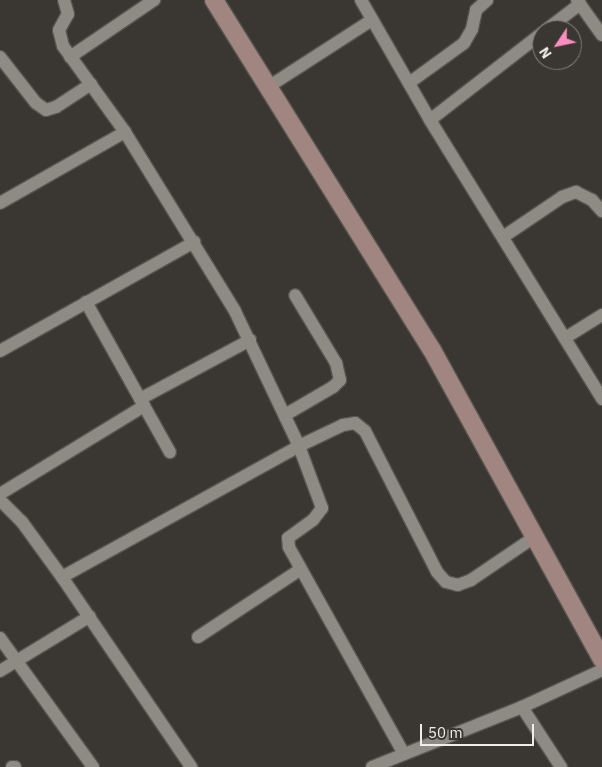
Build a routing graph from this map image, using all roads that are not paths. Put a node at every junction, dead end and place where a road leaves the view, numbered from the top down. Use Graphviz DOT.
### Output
graph roads {
  1 [pos="64,0"];
  2 [pos="154,0"];
  3 [pos="214,0"];
  4 [pos="361,0"];
  5 [pos="487,0"];
  6 [pos="579,2"];
  7 [pos="372,20"];
  8 [pos="558,20"];
  9 [pos="602,35"];
  10 [pos="532,41"];
  11 [pos="0,57"];
  12 [pos="70,57"];
  13 [pos="409,82"];
  14 [pos="91,84"];
  15 [pos="268,87"];
  16 [pos="430,120"];
  17 [pos="125,132"];
  18 [pos="0,203"];
  19 [pos="602,212"];
  20 [pos="503,237"];
  21 [pos="194,242"];
  22 [pos="295,295"];
  23 [pos="86,302"];
  24 [pos="602,315"];
  25 [pos="565,338"];
  26 [pos="250,340"];
  27 [pos="0,351"];
  28 [pos="602,399"];
  29 [pos="142,403"];
  30 [pos="285,415"];
  31 [pos="300,446"];
  32 [pos="170,452"];
  33 [pos="0,494"];
  34 [pos="0,500"];
  35 [pos="536,536"];
  36 [pos="301,569"];
  37 [pos="62,577"];
  38 [pos="90,616"];
  39 [pos="198,637"];
  40 [pos="0,638"];
  41 [pos="16,659"];
  42 [pos="602,659"];
  43 [pos="602,670"];
  44 [pos="0,671"];
  45 [pos="522,707"];
  46 [pos="404,754"];
  47 [pos="93,767"];
  48 [pos="191,767"];
  49 [pos="372,767"];
  50 [pos="561,767"];
  1 -- 12 [label="street"];
  2 -- 12 [label="street"];
  3 -- 15 [label="street"];
  4 -- 7 [label="street"];
  5 -- 13 [label="street"];
  6 -- 8 [label="street"];
  6 -- 9 [label="street"];
  7 -- 13 [label="street"];
  7 -- 15 [label="street"];
  10 -- 16 [label="street"];
  11 -- 14 [label="street"];
  12 -- 14 [label="street"];
  13 -- 16 [label="street"];
  14 -- 17 [label="street"];
  15 -- 35 [label="street"];
  16 -- 20 [label="street"];
  17 -- 18 [label="street"];
  17 -- 21 [label="street"];
  19 -- 20 [label="street"];
  20 -- 25 [label="street"];
  21 -- 23 [label="street"];
  21 -- 26 [label="street"];
  22 -- 30 [label="street"];
  23 -- 27 [label="street"];
  23 -- 29 [label="street"];
  24 -- 25 [label="street"];
  25 -- 28 [label="street"];
  26 -- 29 [label="street"];
  26 -- 30 [label="street"];
  29 -- 32 [label="street"];
  29 -- 33 [label="street"];
  30 -- 31 [label="street"];
  31 -- 35 [label="street"];
  31 -- 36 [label="street"];
  31 -- 37 [label="street"];
  34 -- 37 [label="street"];
  35 -- 42 [label="street"];
  36 -- 39 [label="street"];
  36 -- 46 [label="street"];
  37 -- 38 [label="street"];
  38 -- 41 [label="street"];
  38 -- 48 [label="street"];
  40 -- 41 [label="street"];
  41 -- 44 [label="street"];
  41 -- 47 [label="street"];
  43 -- 45 [label="street"];
  45 -- 46 [label="street"];
  45 -- 50 [label="street"];
  46 -- 49 [label="street"];
}
